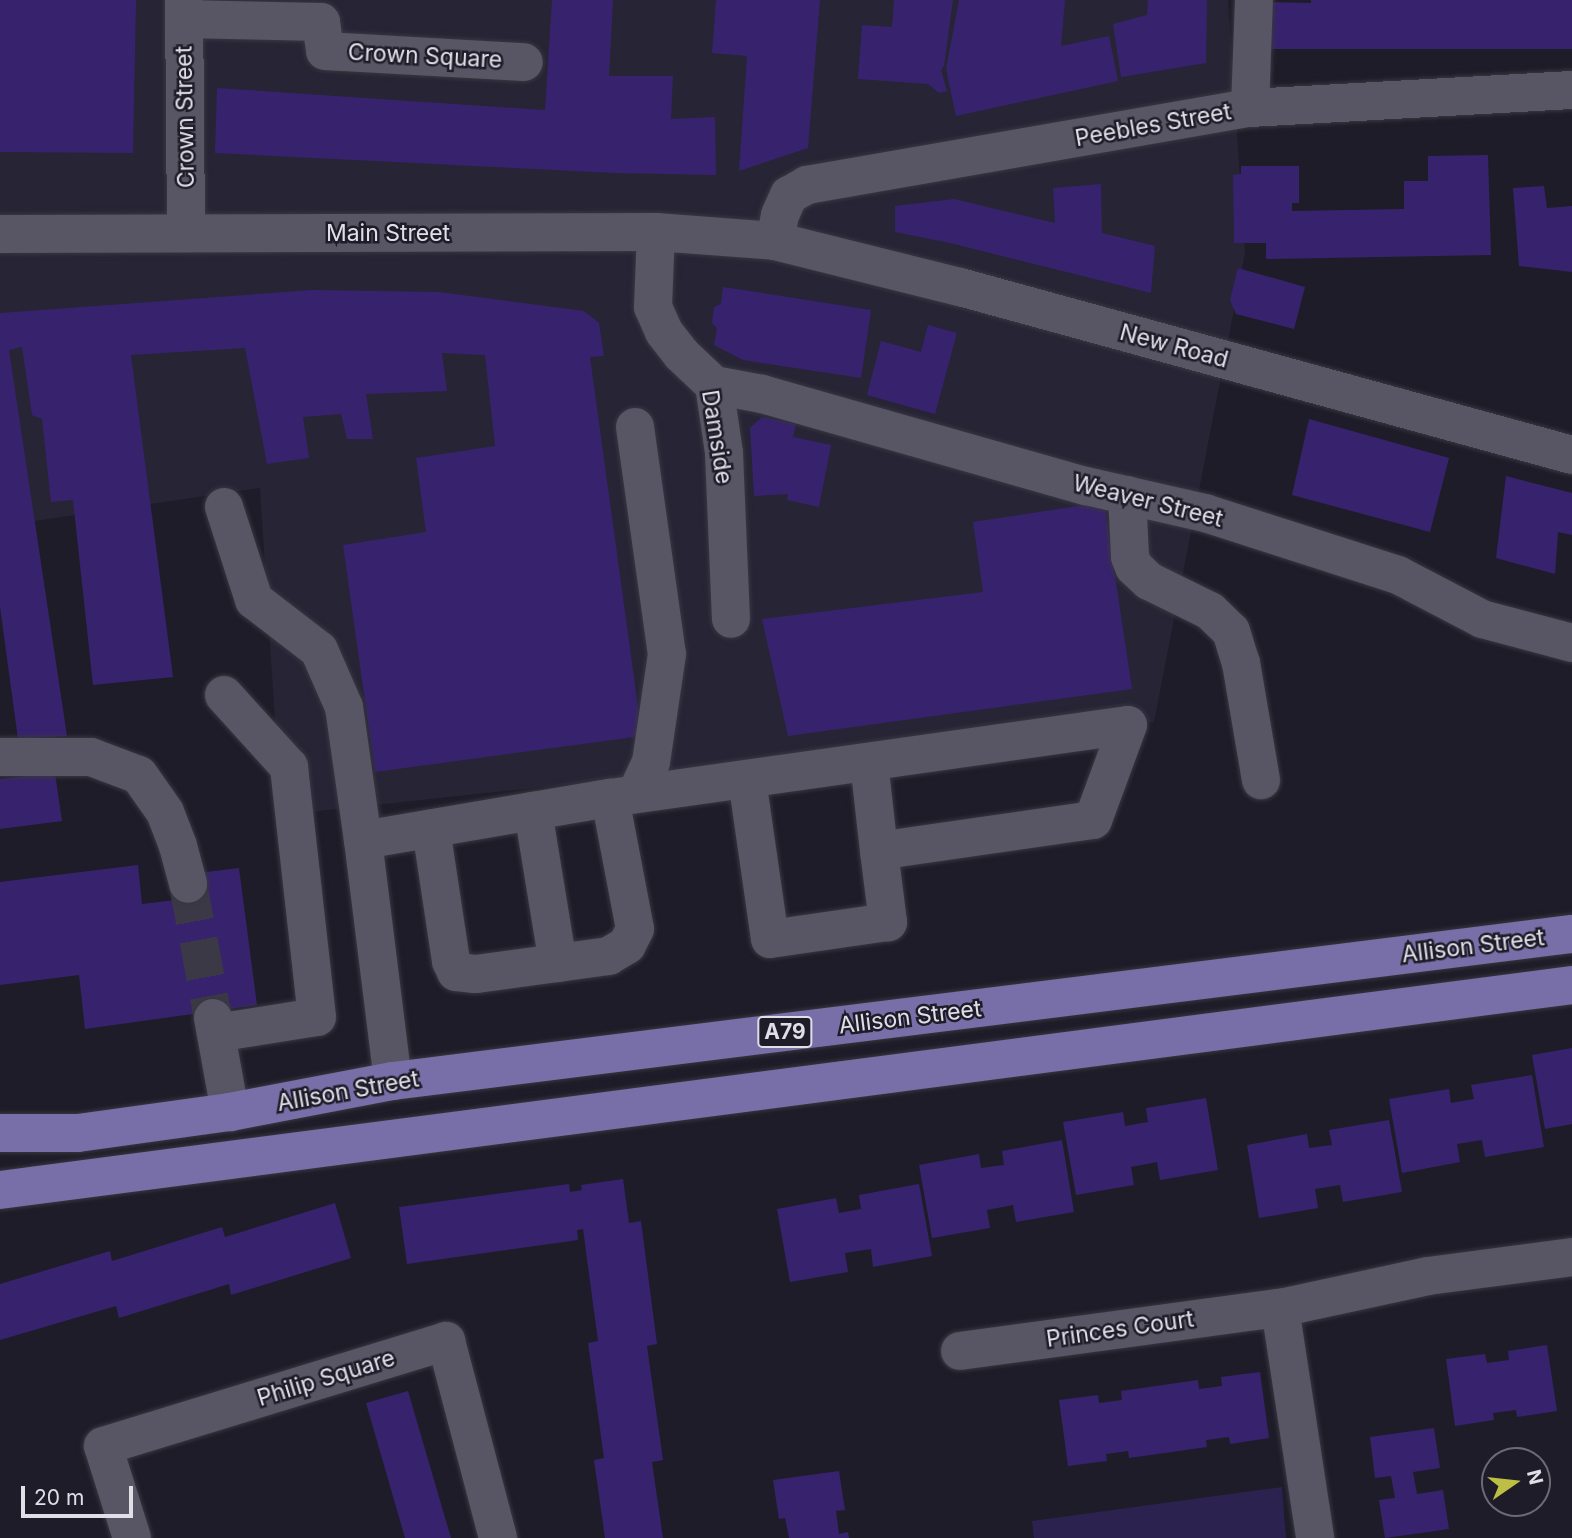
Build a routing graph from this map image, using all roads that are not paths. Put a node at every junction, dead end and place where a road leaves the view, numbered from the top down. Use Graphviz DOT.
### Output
graph roads {
  1 [pos="1254,0"];
  2 [pos="184,10"];
  3 [pos="524,62"];
  4 [pos="1572,90"];
  5 [pos="1250,108"];
  6 [pos="656,232"];
  7 [pos="186,233"];
  8 [pos="0,234"];
  9 [pos="775,241"];
  10 [pos="713,385"];
  11 [pos="635,427"];
  12 [pos="1572,455"];
  13 [pos="1126,495"];
  14 [pos="224,507"];
  15 [pos="731,619"];
  16 [pos="1572,643"];
  17 [pos="224,695"];
  18 [pos="0,757"];
  19 [pos="869,762"];
  20 [pos="747,780"];
  21 [pos="1261,780"];
  22 [pos="623,796"];
  23 [pos="533,811"];
  24 [pos="431,828"];
  25 [pos="363,839"];
  26 [pos="879,851"];
  27 [pos="188,884"];
  28 [pos="1572,934"];
  29 [pos="558,963"];
  30 [pos="1572,985"];
  31 [pos="393,1082"];
  32 [pos="230,1112"];
  33 [pos="0,1133"];
  34 [pos="0,1190"];
  35 [pos="1572,1257"];
  36 [pos="1280,1308"];
  37 [pos="960,1351"];
  38 [pos="132,1538"];
  39 [pos="498,1538"];
  40 [pos="1315,1538"];
  1 -- 5 [label="street"];
  2 -- 3 [label="street, Crown Square"];
  2 -- 7 [label="street, Crown Street"];
  4 -- 5 [label="street, Peebles Street"];
  5 -- 9 [label="street, Peebles Street"];
  6 -- 7 [label="street, Main Street"];
  6 -- 9 [label="street, Main Street"];
  6 -- 10 [label="street, Damside"];
  7 -- 8 [label="street, Main Street"];
  9 -- 12 [label="street, New Road"];
  10 -- 13 [label="street, Weaver Street"];
  10 -- 15 [label="street, Damside"];
  11 -- 22 [label="street"];
  13 -- 16 [label="street, Weaver Street"];
  13 -- 21 [label="street"];
  14 -- 25 [label="street"];
  17 -- 32 [label="street"];
  18 -- 27 [label="street"];
  19 -- 20 [label="street"];
  19 -- 26 [label="street"];
  19 -- 26 [label="street"];
  20 -- 22 [label="street"];
  20 -- 26 [label="street"];
  22 -- 23 [label="street"];
  22 -- 29 [label="street"];
  23 -- 24 [label="street"];
  23 -- 29 [label="street"];
  24 -- 25 [label="street"];
  24 -- 29 [label="street"];
  25 -- 31 [label="street"];
  28 -- 31 [label="main road, Allison Street / A79"];
  30 -- 34 [label="main road"];
  31 -- 32 [label="main road, Allison Street / A79"];
  32 -- 33 [label="main road, Allison Street / A79"];
  35 -- 36 [label="street, Princes Court"];
  36 -- 37 [label="street, Princes Court"];
  36 -- 40 [label="street"];
  38 -- 39 [label="street, Philip Square"];
}
